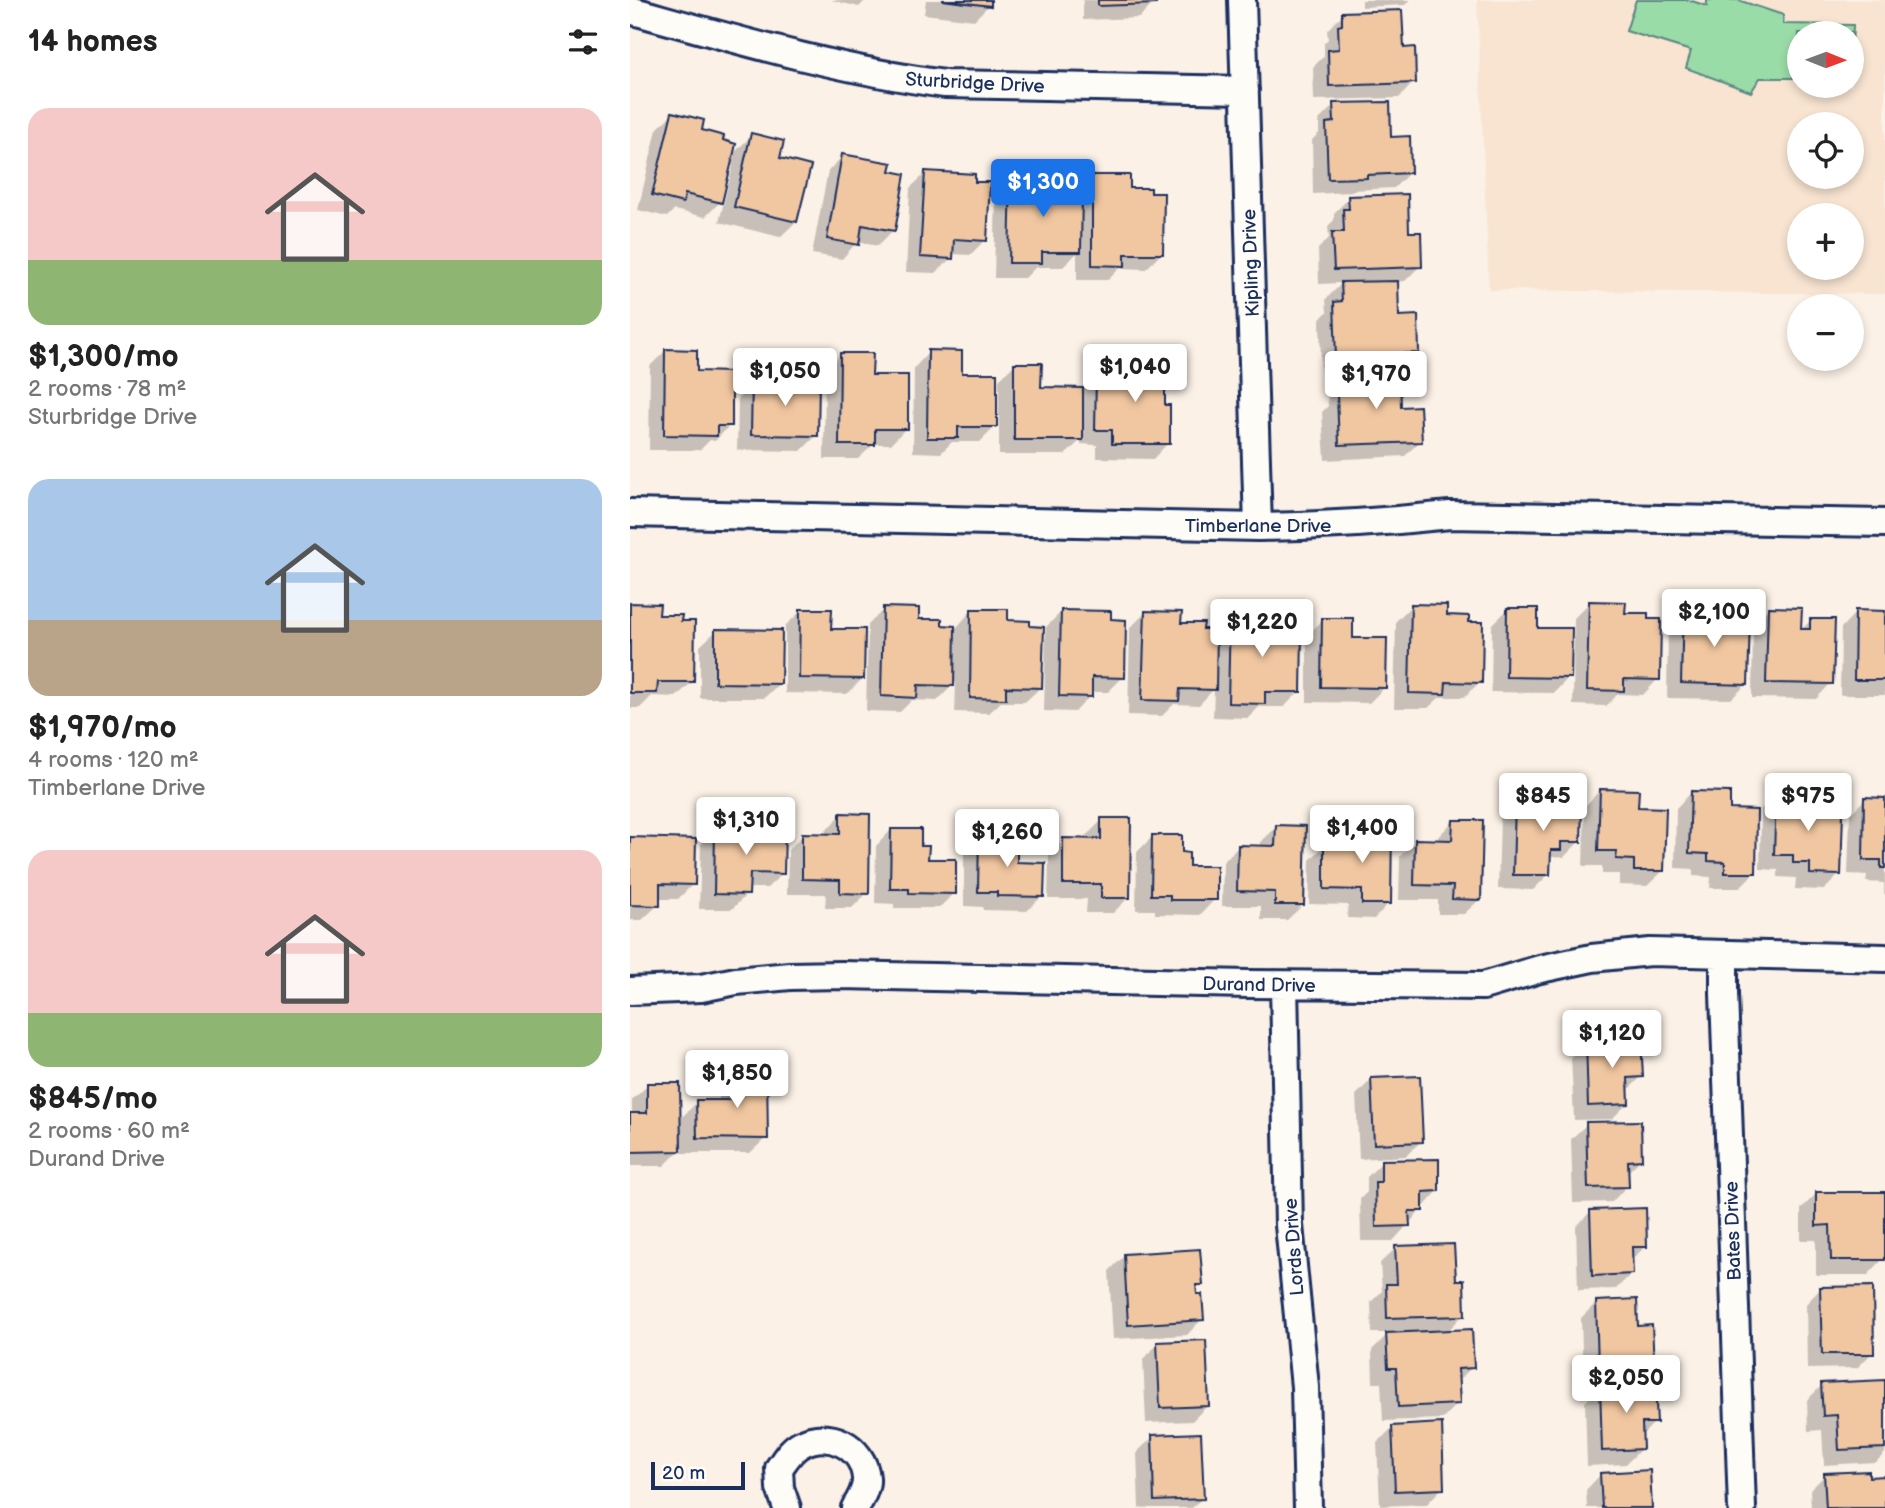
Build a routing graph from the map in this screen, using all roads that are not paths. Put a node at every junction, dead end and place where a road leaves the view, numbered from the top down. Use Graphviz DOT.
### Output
graph roads {
  1 [pos="1242,0"];
  2 [pos="630,10"];
  3 [pos="1245,90"];
  4 [pos="630,513"];
  5 [pos="1885,523"];
  6 [pos="1258,527"];
  7 [pos="1724,954"];
  8 [pos="1885,958"];
  9 [pos="1284,985"];
  10 [pos="630,991"];
  11 [pos="787,1508"];
  12 [pos="855,1508"];
  13 [pos="1308,1508"];
  14 [pos="1742,1508"];
  1 -- 3 [label="street, Kipling Drive"];
  2 -- 3 [label="street, Sturbridge Drive"];
  3 -- 6 [label="street, Kipling Drive"];
  4 -- 6 [label="street, Timberlane Drive"];
  5 -- 6 [label="street, Timberlane Drive"];
  7 -- 8 [label="street, Durand Drive"];
  7 -- 9 [label="street, Durand Drive"];
  7 -- 14 [label="street, Bates Drive"];
  9 -- 10 [label="street, Durand Drive"];
  9 -- 13 [label="street, Lords Drive"];
  11 -- 12 [label="street"];
}
